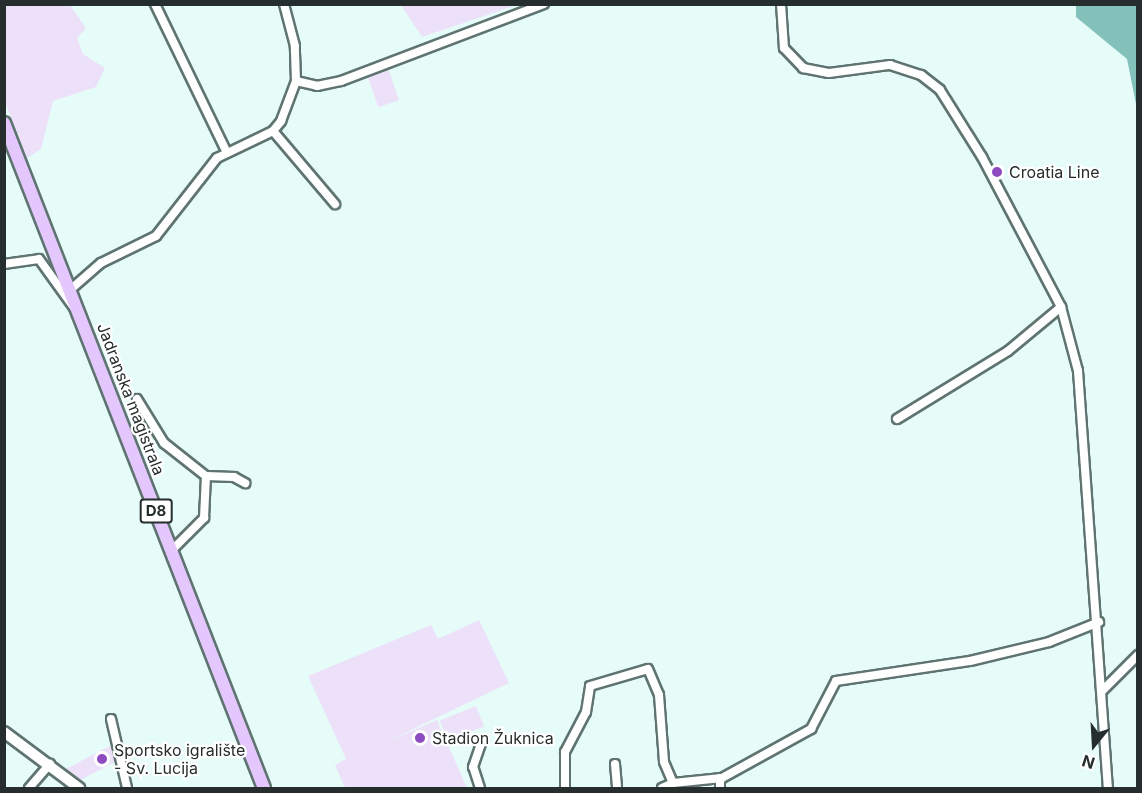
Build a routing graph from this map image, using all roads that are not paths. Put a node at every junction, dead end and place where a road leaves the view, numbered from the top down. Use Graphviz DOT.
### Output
graph roads {
  1 [pos="155,4"];
  2 [pos="284,4"];
  3 [pos="544,4"];
  4 [pos="781,4"];
  5 [pos="296,81"];
  6 [pos="4,123"];
  7 [pos="273,131"];
  8 [pos="226,151"];
  9 [pos="335,204"];
  10 [pos="4,264"];
  11 [pos="70,290"];
  12 [pos="1061,307"];
  13 [pos="80,315"];
  14 [pos="137,399"];
  15 [pos="897,419"];
  16 [pos="206,476"];
  17 [pos="245,483"];
  18 [pos="171,551"];
  19 [pos="1099,621"];
  20 [pos="1137,655"];
  21 [pos="1102,691"];
  22 [pos="111,720"];
  23 [pos="4,732"];
  24 [pos="481,744"];
  25 [pos="50,764"];
  26 [pos="615,764"];
  27 [pos="720,778"];
  28 [pos="673,783"];
  29 [pos="29,789"];
  30 [pos="79,789"];
  31 [pos="127,789"];
  32 [pos="264,789"];
  33 [pos="480,789"];
  34 [pos="565,789"];
  35 [pos="617,789"];
  36 [pos="662,789"];
  37 [pos="720,789"];
  38 [pos="1108,789"];
  1 -- 8 [label="street"];
  2 -- 5 [label="street"];
  3 -- 5 [label="street"];
  4 -- 12 [label="street"];
  5 -- 7 [label="street"];
  6 -- 11 [label="main road, Jadranska magistrala / D8"];
  7 -- 8 [label="street"];
  7 -- 9 [label="street"];
  8 -- 11 [label="street"];
  10 -- 13 [label="street"];
  11 -- 13 [label="main road, Jadranska magistrala / D8"];
  12 -- 15 [label="street"];
  12 -- 19 [label="street"];
  13 -- 18 [label="main road, Jadranska magistrala / D8"];
  14 -- 16 [label="street"];
  16 -- 17 [label="street"];
  16 -- 18 [label="street"];
  18 -- 32 [label="main road, Jadranska magistrala / D8"];
  19 -- 21 [label="street"];
  19 -- 27 [label="street"];
  20 -- 21 [label="street"];
  21 -- 38 [label="street"];
  22 -- 31 [label="street"];
  23 -- 25 [label="street"];
  24 -- 33 [label="street"];
  25 -- 29 [label="street"];
  25 -- 30 [label="street"];
  26 -- 35 [label="street"];
  27 -- 28 [label="street"];
  27 -- 37 [label="street"];
  28 -- 34 [label="street"];
  28 -- 36 [label="street"];
}
